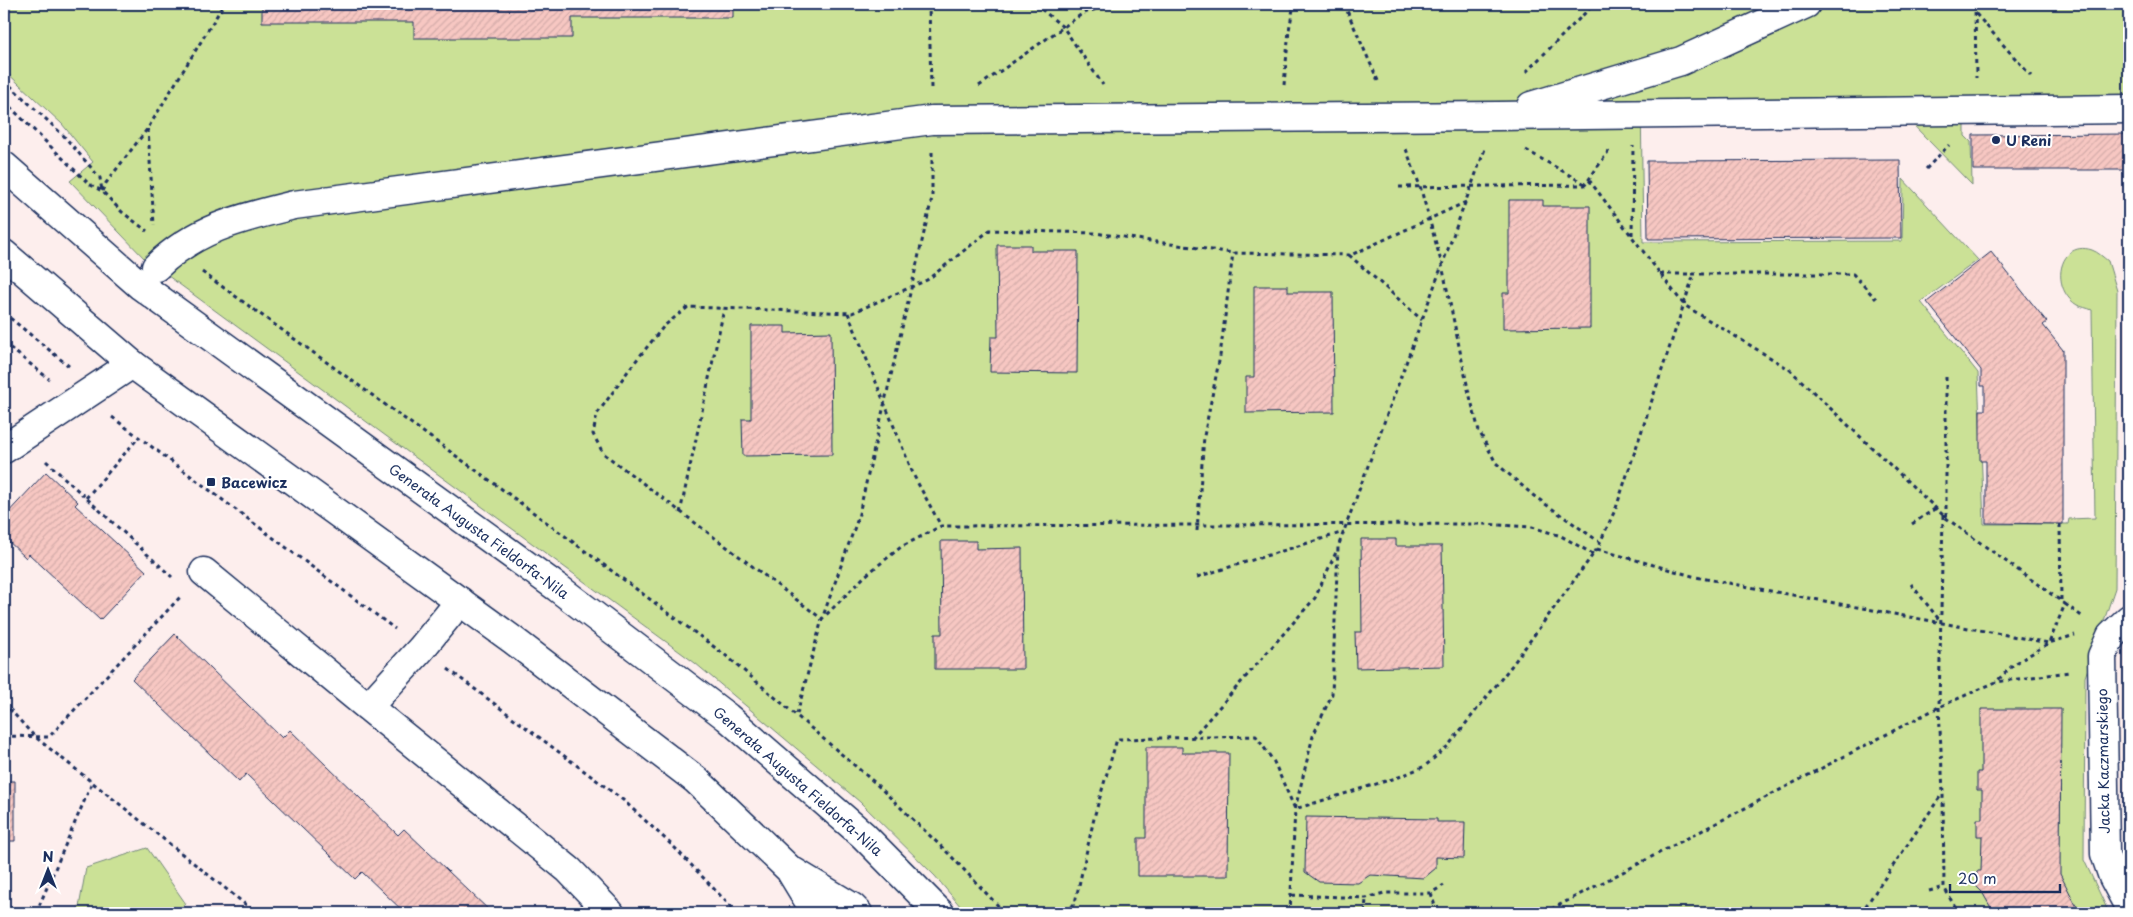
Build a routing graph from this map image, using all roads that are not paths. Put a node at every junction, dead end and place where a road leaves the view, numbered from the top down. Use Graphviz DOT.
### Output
graph roads {
  1 [pos="1806,4"];
  2 [pos="2129,109"];
  3 [pos="1498,116"];
  4 [pos="4,166"];
  5 [pos="164,253"];
  6 [pos="4,254"];
  7 [pos="132,364"];
  8 [pos="12,443"];
  9 [pos="195,582"];
  10 [pos="460,601"];
  11 [pos="2109,635"];
  12 [pos="368,707"];
  13 [pos="789,869"];
  14 [pos="2129,907"];
  15 [pos="610,913"];
  16 [pos="816,913"];
  17 [pos="858,913"];
  18 [pos="940,913"];
  1 -- 3 [label="street"];
  2 -- 3 [label="street"];
  3 -- 5 [label="street"];
  4 -- 18 [label="street, Generała Augusta Fieldorfa-Nila"];
  6 -- 7 [label="street"];
  7 -- 8 [label="street"];
  7 -- 10 [label="street"];
  9 -- 12 [label="street"];
  10 -- 12 [label="street"];
  10 -- 13 [label="street"];
  11 -- 14 [label="street, Jacka Kaczmarskiego"];
  12 -- 15 [label="street"];
  13 -- 16 [label="street"];
  13 -- 17 [label="street"];
}
